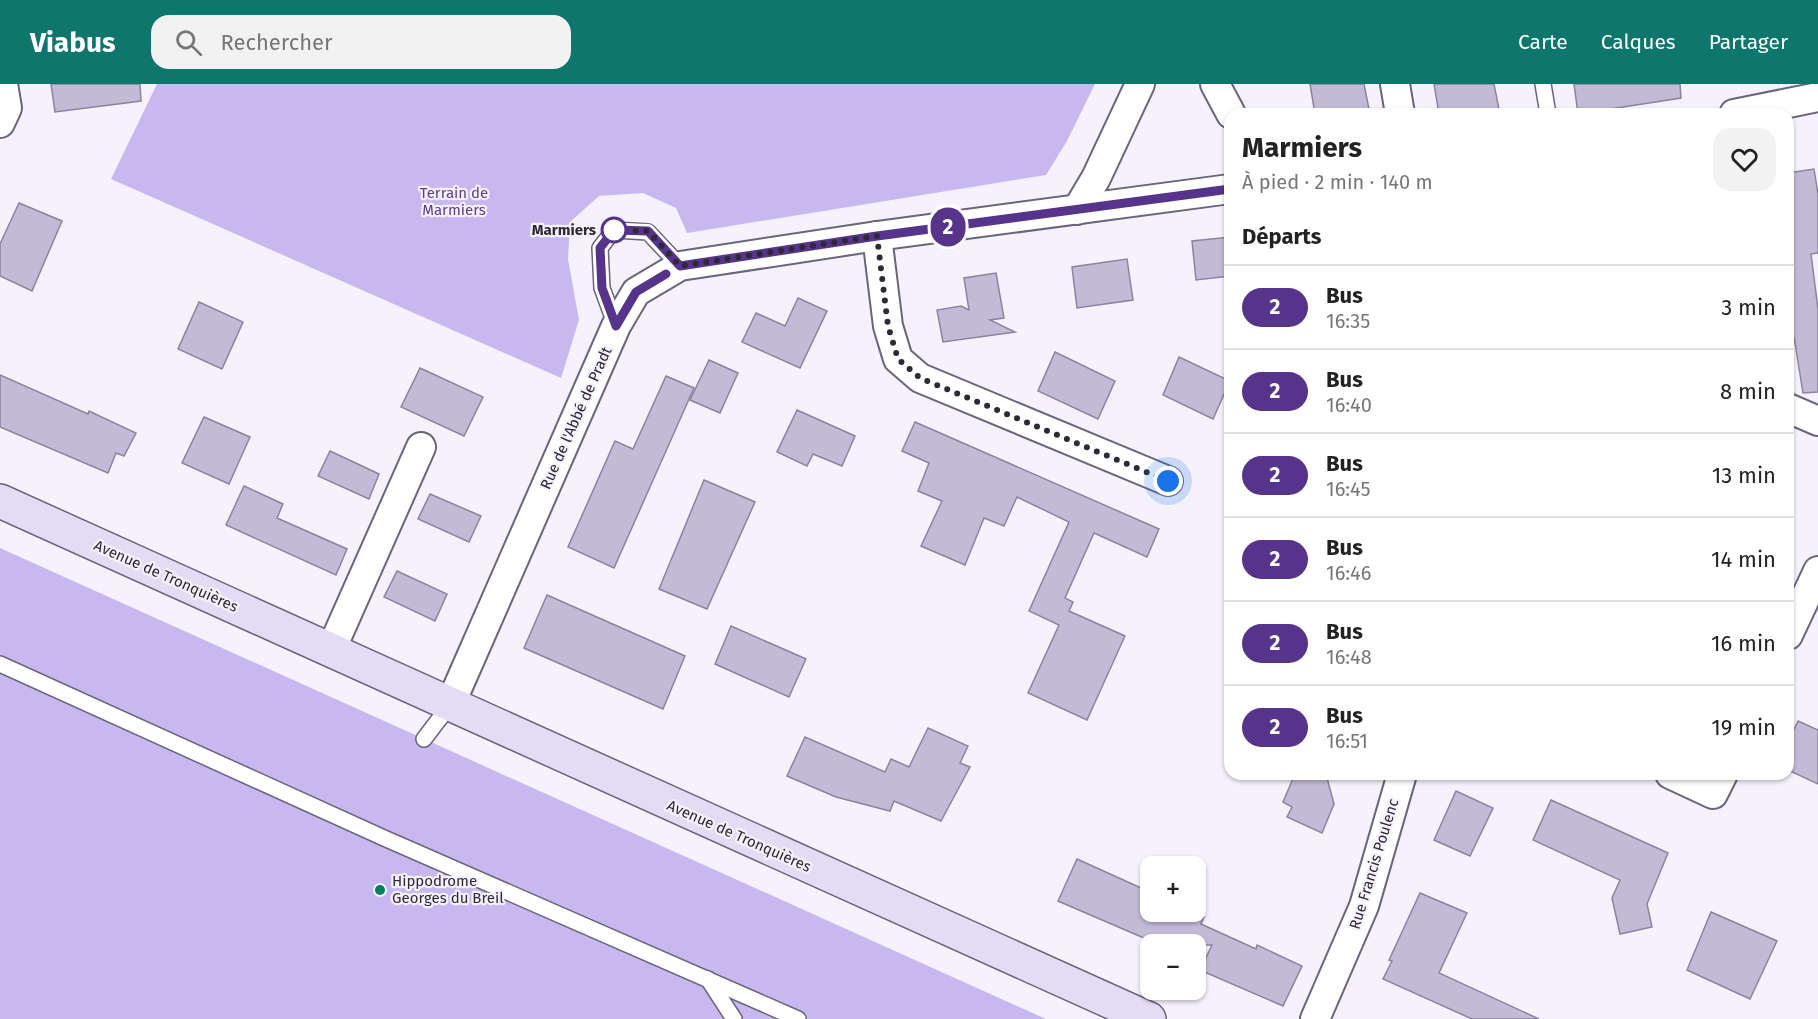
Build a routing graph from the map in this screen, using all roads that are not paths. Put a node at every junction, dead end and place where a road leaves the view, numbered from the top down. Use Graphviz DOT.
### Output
graph roads {
  1 [pos="3,84"];
  2 [pos="1140,84"];
  3 [pos="1215,84"];
  4 [pos="1395,84"];
  5 [pos="1543,84"];
  6 [pos="1818,97"];
  7 [pos="1228,108"];
  8 [pos="1399,108"];
  9 [pos="1547,108"];
  10 [pos="1764,108"];
  11 [pos="0,123"];
  12 [pos="1224,190"];
  13 [pos="1077,210"];
  14 [pos="877,236"];
  15 [pos="680,266"];
  16 [pos="616,326"];
  17 [pos="1794,411"];
  18 [pos="1818,421"];
  19 [pos="421,447"];
  20 [pos="1168,481"];
  21 [pos="0,501"];
  22 [pos="1818,571"];
  23 [pos="1794,622"];
  24 [pos="331,650"];
  25 [pos="0,664"];
  26 [pos="450,705"];
  27 [pos="424,739"];
  28 [pos="1399,780"];
  29 [pos="1683,780"];
  30 [pos="1720,780"];
  31 [pos="708,979"];
  32 [pos="734,1019"];
  33 [pos="798,1019"];
  34 [pos="1149,1019"];
  35 [pos="1315,1019"];
  1 -- 11 [label="street"];
  2 -- 13 [label="street"];
  3 -- 7 [label="street"];
  4 -- 8 [label="street"];
  5 -- 9 [label="lane"];
  6 -- 10 [label="street"];
  12 -- 13 [label="street, Rue de l'Abbé de Pradt"];
  13 -- 14 [label="street, Rue de l'Abbé de Pradt"];
  14 -- 15 [label="street, Rue de l'Abbé de Pradt"];
  14 -- 20 [label="street"];
  15 -- 16 [label="street, Rue de l'Abbé de Pradt"];
  15 -- 16 [label="lane"];
  16 -- 26 [label="street, Rue de l'Abbé de Pradt"];
  17 -- 18 [label="street"];
  19 -- 24 [label="street"];
  21 -- 24 [label="street, Avenue de Tronquières"];
  22 -- 23 [label="street"];
  24 -- 26 [label="street, Avenue de Tronquières"];
  25 -- 31 [label="lane"];
  26 -- 27 [label="lane"];
  26 -- 34 [label="street, Avenue de Tronquières"];
  28 -- 35 [label="street, Rue Francis Poulenc"];
  29 -- 30 [label="street"];
  31 -- 32 [label="lane"];
  31 -- 33 [label="lane"];
}
